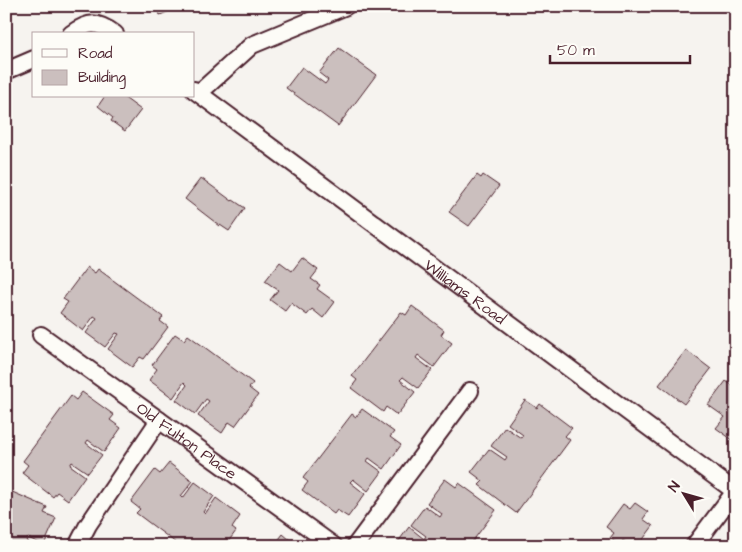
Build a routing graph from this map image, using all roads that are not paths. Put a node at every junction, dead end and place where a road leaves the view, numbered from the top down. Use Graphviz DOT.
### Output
graph roads {
  1 [pos="346,6"];
  2 [pos="75,32"];
  3 [pos="112,32"];
  4 [pos="32,60"];
  5 [pos="6,71"];
  6 [pos="196,91"];
  7 [pos="41,334"];
  8 [pos="470,390"];
  9 [pos="159,420"];
  10 [pos="735,491"];
  11 [pos="77,546"];
  12 [pos="334,546"];
  13 [pos="356,546"];
  14 [pos="694,546"];
  1 -- 6 [label="street"];
  2 -- 3 [label="street"];
  4 -- 5 [label="street"];
  6 -- 10 [label="street, Williams Road"];
  7 -- 9 [label="street, Old Fulton Place"];
  8 -- 13 [label="street"];
  9 -- 11 [label="street"];
  9 -- 12 [label="street, Old Fulton Place"];
  10 -- 14 [label="street"];
}
